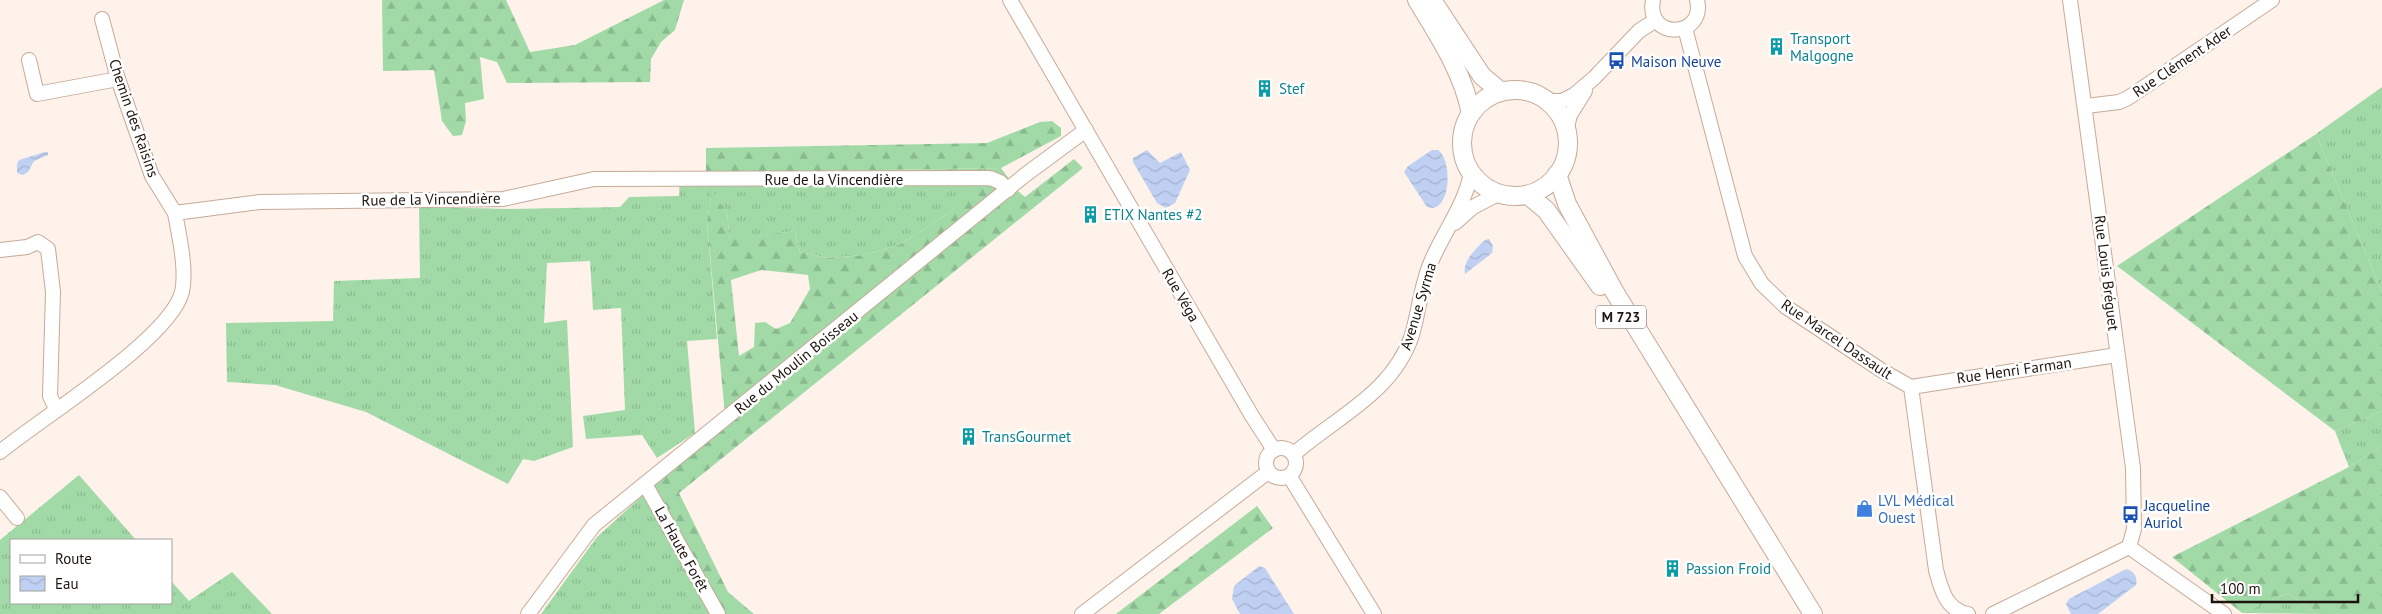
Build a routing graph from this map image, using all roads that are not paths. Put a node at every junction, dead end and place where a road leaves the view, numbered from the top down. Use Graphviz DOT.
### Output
graph roads {
  1 [pos="1010,0"];
  2 [pos="1417,0"];
  3 [pos="1432,0"];
  4 [pos="1653,0"];
  5 [pos="1697,0"];
  6 [pos="2070,0"];
  7 [pos="2272,0"];
  8 [pos="102,19"];
  9 [pos="1656,20"];
  10 [pos="1685,28"];
  11 [pos="28,60"];
  12 [pos="1594,78"];
  13 [pos="118,79"];
  14 [pos="1501,92"];
  15 [pos="1546,101"];
  16 [pos="2086,106"];
  17 [pos="1471,114"];
  18 [pos="1566,131"];
  19 [pos="1088,134"];
  20 [pos="1471,172"];
  21 [pos="1558,174"];
  22 [pos="1008,190"];
  23 [pos="1498,194"];
  24 [pos="1528,195"];
  25 [pos="175,212"];
  26 [pos="1445,232"];
  27 [pos="0,250"];
  28 [pos="2118,355"];
  29 [pos="1911,387"];
  30 [pos="56,409"];
  31 [pos="1707,446"];
  32 [pos="1274,450"];
  33 [pos="0,452"];
  34 [pos="1294,454"];
  35 [pos="1268,472"];
  36 [pos="1290,477"];
  37 [pos="645,484"];
  38 [pos="0,497"];
  39 [pos="17,518"];
  40 [pos="2129,547"];
  41 [pos="528,614"];
  42 [pos="718,614"];
  43 [pos="1082,614"];
  44 [pos="1374,614"];
  45 [pos="1813,614"];
  46 [pos="1968,614"];
  47 [pos="1993,614"];
  48 [pos="2224,614"];
  1 -- 19 [label="street, Rue Véga"];
  2 -- 17 [label="main road"];
  3 -- 14 [label="main road"];
  4 -- 9 [label="street"];
  5 -- 10 [label="street"];
  6 -- 16 [label="street, Rue Louis Bréguet"];
  7 -- 16 [label="street, Rue Clément Ader"];
  8 -- 13 [label="street, Chemin des Raisins"];
  9 -- 10 [label="street"];
  9 -- 12 [label="street"];
  10 -- 29 [label="street, Rue Marcel Dassault"];
  11 -- 13 [label="street"];
  12 -- 15 [label="street"];
  12 -- 18 [label="street"];
  13 -- 25 [label="street, Chemin des Raisins"];
  14 -- 15 [label="main road"];
  14 -- 17 [label="main road"];
  15 -- 18 [label="main road"];
  16 -- 28 [label="street, Rue Louis Bréguet"];
  17 -- 20 [label="main road"];
  18 -- 21 [label="main road"];
  19 -- 22 [label="street, Rue du Moulin Boisseau"];
  19 -- 32 [label="street, Rue Véga"];
  20 -- 23 [label="main road"];
  20 -- 26 [label="street, Avenue Syrma"];
  21 -- 24 [label="main road"];
  21 -- 31 [label="main road, M 723"];
  22 -- 25 [label="street, Rue de la Vincendière"];
  22 -- 37 [label="street, Rue du Moulin Boisseau"];
  23 -- 24 [label="main road"];
  23 -- 26 [label="street, Avenue Syrma"];
  24 -- 31 [label="main road, M 723"];
  25 -- 30 [label="street"];
  26 -- 34 [label="street, Avenue Syrma"];
  27 -- 30 [label="street"];
  28 -- 29 [label="street, Rue Henri Farman"];
  28 -- 40 [label="street, Rue Louis Bréguet"];
  29 -- 46 [label="street"];
  30 -- 33 [label="street"];
  31 -- 45 [label="main road, M 723"];
  32 -- 34 [label="street"];
  32 -- 35 [label="street"];
  34 -- 36 [label="street"];
  35 -- 36 [label="street"];
  35 -- 43 [label="street"];
  36 -- 44 [label="street"];
  37 -- 41 [label="street, Rue du Moulin Boisseau"];
  37 -- 42 [label="street, La Haute Forêt"];
  38 -- 39 [label="street"];
  40 -- 47 [label="street"];
  40 -- 48 [label="street"];
}
